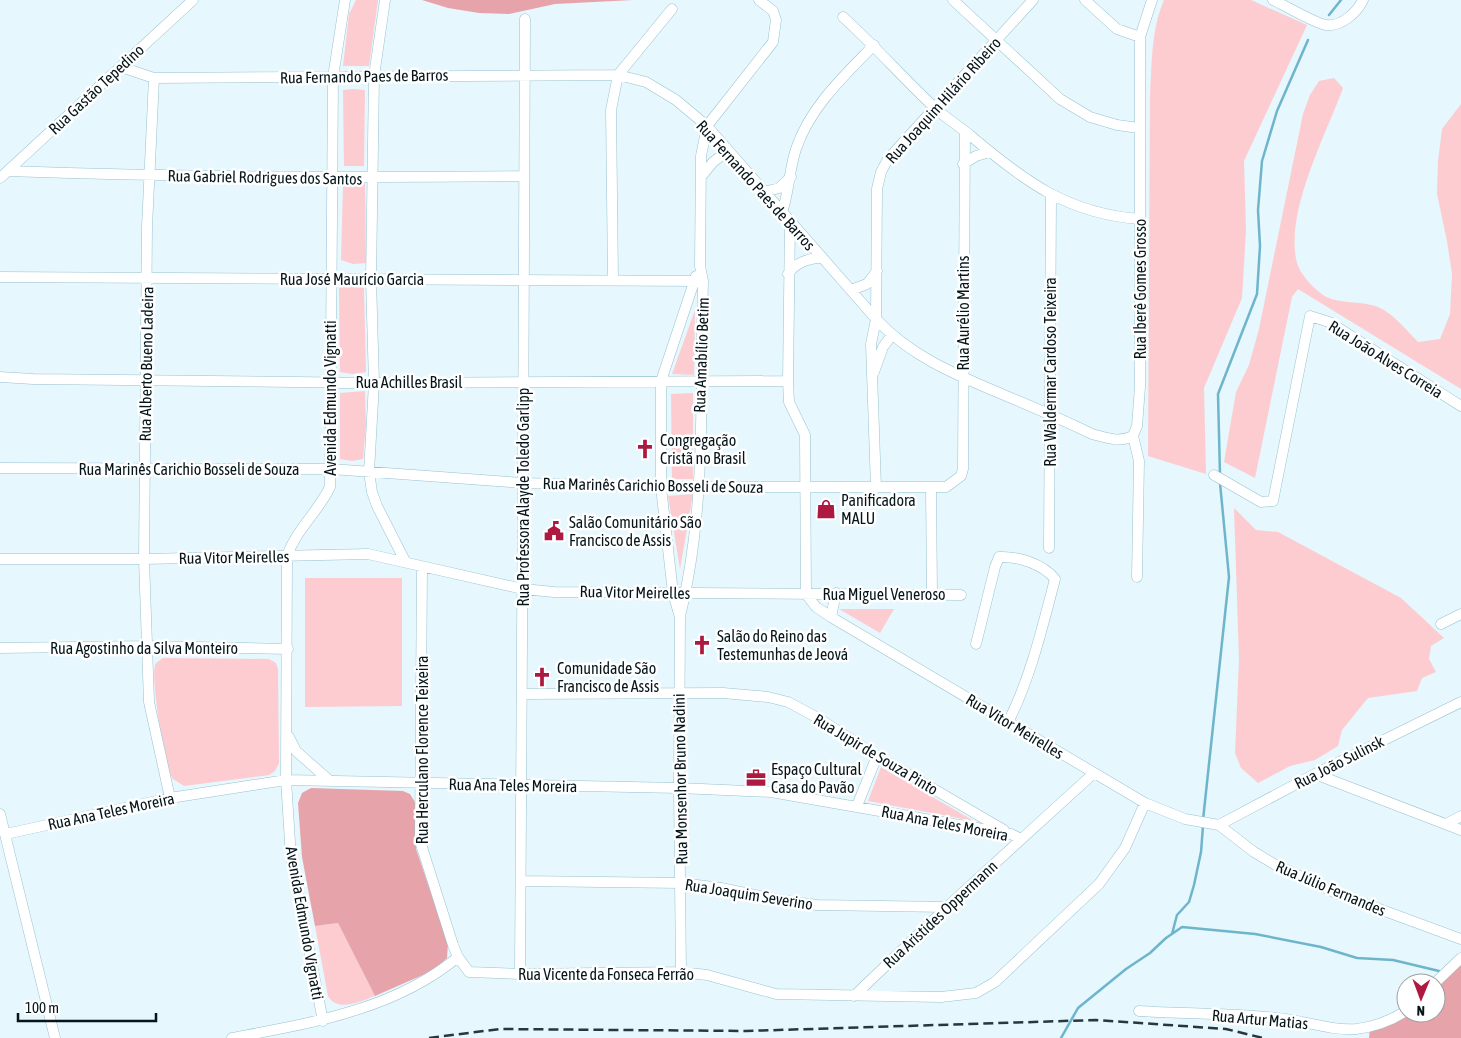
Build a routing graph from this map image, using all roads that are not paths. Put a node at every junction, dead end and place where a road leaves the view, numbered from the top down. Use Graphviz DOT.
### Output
graph roads {
  1 [pos="193,0"];
  2 [pos="345,0"];
  3 [pos="385,0"];
  4 [pos="759,0"];
  5 [pos="953,0"];
  6 [pos="1034,0"];
  7 [pos="1085,0"];
  8 [pos="1152,0"];
  9 [pos="1273,0"];
  10 [pos="1364,0"];
  11 [pos="672,9"];
  12 [pos="843,17"];
  13 [pos="525,19"];
  14 [pos="1140,37"];
  15 [pos="996,40"];
  16 [pos="874,45"];
  17 [pos="121,67"];
  18 [pos="618,74"];
  19 [pos="524,75"];
  20 [pos="374,76"];
  21 [pos="333,77"];
  22 [pos="154,78"];
  23 [pos="935,108"];
  24 [pos="707,126"];
  25 [pos="1139,128"];
  26 [pos="965,130"];
  27 [pos="728,152"];
  28 [pos="990,152"];
  29 [pos="963,164"];
  30 [pos="4,174"];
  31 [pos="150,176"];
  32 [pos="523,176"];
  33 [pos="791,176"];
  34 [pos="331,177"];
  35 [pos="701,177"];
  36 [pos="372,178"];
  37 [pos="764,192"];
  38 [pos="1051,196"];
  39 [pos="782,213"];
  40 [pos="1140,219"];
  41 [pos="790,222"];
  42 [pos="822,257"];
  43 [pos="877,271"];
  44 [pos="788,274"];
  45 [pos="0,277"];
  46 [pos="147,278"];
  47 [pos="330,279"];
  48 [pos="523,279"];
  49 [pos="613,279"];
  50 [pos="371,280"];
  51 [pos="698,281"];
  52 [pos="850,290"];
  53 [pos="876,318"];
  54 [pos="892,336"];
  55 [pos="873,375"];
  56 [pos="0,377"];
  57 [pos="963,377"];
  58 [pos="146,379"];
  59 [pos="330,381"];
  60 [pos="522,381"];
  61 [pos="661,381"];
  62 [pos="788,381"];
  63 [pos="700,382"];
  64 [pos="374,383"];
  65 [pos="1461,406"];
  66 [pos="1050,414"];
  67 [pos="1133,436"];
  68 [pos="0,468"];
  69 [pos="331,469"];
  70 [pos="145,470"];
  71 [pos="369,472"];
  72 [pos="1214,475"];
  73 [pos="523,483"];
  74 [pos="699,486"];
  75 [pos="661,487"];
  76 [pos="946,487"];
  77 [pos="806,488"];
  78 [pos="876,488"];
  79 [pos="931,488"];
  80 [pos="1049,548"];
  81 [pos="287,556"];
  82 [pos="0,559"];
  83 [pos="144,559"];
  84 [pos="404,561"];
  85 [pos="422,567"];
  86 [pos="1136,577"];
  87 [pos="523,589"];
  88 [pos="673,593"];
  89 [pos="686,593"];
  90 [pos="836,593"];
  91 [pos="932,593"];
  92 [pos="806,594"];
  93 [pos="961,595"];
  94 [pos="1461,614"];
  95 [pos="680,616"];
  96 [pos="832,617"];
  97 [pos="1441,624"];
  98 [pos="976,644"];
  99 [pos="148,646"];
  100 [pos="0,648"];
  101 [pos="288,649"];
  102 [pos="678,692"];
  103 [pos="523,694"];
  104 [pos="1461,702"];
  105 [pos="1008,722"];
  106 [pos="288,735"];
  107 [pos="877,756"];
  108 [pos="1094,773"];
  109 [pos="1314,774"];
  110 [pos="286,780"];
  111 [pos="330,781"];
  112 [pos="421,782"];
  113 [pos="522,786"];
  114 [pos="679,788"];
  115 [pos="170,798"];
  116 [pos="1145,804"];
  117 [pos="857,806"];
  118 [pos="0,814"];
  119 [pos="1461,816"];
  120 [pos="1214,824"];
  121 [pos="1446,824"];
  122 [pos="1461,830"];
  123 [pos="6,834"];
  124 [pos="1011,834"];
  125 [pos="1021,838"];
  126 [pos="521,881"];
  127 [pos="681,883"];
  128 [pos="947,907"];
  129 [pos="1461,939"];
  130 [pos="458,957"];
  131 [pos="1461,958"];
  132 [pos="681,972"];
  133 [pos="1446,973"];
  134 [pos="520,974"];
  135 [pos="854,996"];
  136 [pos="1140,1011"];
  137 [pos="1396,1018"];
  138 [pos="323,1020"];
  139 [pos="56,1038"];
  140 [pos="232,1038"];
  1 -- 17 [label="street, Rua Gastão Tepedino"];
  2 -- 21 [label="street, Avenida Edmundo Vignatti"];
  3 -- 20 [label="street"];
  4 -- 24 [label="street, Rua Amabílio Betim"];
  5 -- 15 [label="street"];
  6 -- 15 [label="street, Rua Joaquim Hilário Ribeiro"];
  7 -- 14 [label="street"];
  8 -- 14 [label="street, Rua Iberê Gomes Grosso"];
  9 -- 10 [label="street"];
  11 -- 18 [label="street"];
  12 -- 16 [label="street"];
  13 -- 19 [label="street, Rua Professora Alayde Toledo Garlipp"];
  14 -- 25 [label="street, Rua Iberê Gomes Grosso"];
  15 -- 23 [label="street, Rua Joaquim Hilário Ribeiro"];
  15 -- 25 [label="street"];
  16 -- 23 [label="street"];
  16 -- 33 [label="street"];
  17 -- 22 [label="street, Rua Fernando Paes de Barros"];
  17 -- 30 [label="street, Rua Gastão Tepedino"];
  18 -- 19 [label="street, Rua Fernando Paes de Barros"];
  18 -- 24 [label="street, Rua Fernando Paes de Barros"];
  18 -- 49 [label="street"];
  19 -- 20 [label="street, Rua Fernando Paes de Barros"];
  19 -- 32 [label="street, Rua Professora Alayde Toledo Garlipp"];
  20 -- 21 [label="street, Rua Fernando Paes de Barros"];
  20 -- 36 [label="street"];
  21 -- 22 [label="street, Rua Fernando Paes de Barros"];
  21 -- 34 [label="street, Avenida Edmundo Vignatti"];
  22 -- 31 [label="street, Rua Alberto Bueno Ladeira"];
  23 -- 26 [label="street"];
  23 -- 43 [label="street, Rua Joaquim Hilário Ribeiro"];
  24 -- 27 [label="street, Rua Fernando Paes de Barros"];
  24 -- 35 [label="street, Rua Amabílio Betim"];
  25 -- 40 [label="street, Rua Iberê Gomes Grosso"];
  26 -- 28 [label="street"];
  26 -- 29 [label="street, Rua Aurélio Martins"];
  27 -- 35 [label="street"];
  27 -- 37 [label="street, Rua Fernando Paes de Barros"];
  28 -- 29 [label="street"];
  28 -- 38 [label="street"];
  29 -- 57 [label="street, Rua Aurélio Martins"];
  30 -- 31 [label="street, Rua Gabriel Rodrigues dos Santos"];
  31 -- 34 [label="street, Rua Gabriel Rodrigues dos Santos"];
  31 -- 46 [label="street, Rua Alberto Bueno Ladeira"];
  32 -- 36 [label="street, Rua Gabriel Rodrigues dos Santos"];
  32 -- 48 [label="street, Rua Professora Alayde Toledo Garlipp"];
  33 -- 37 [label="street"];
  33 -- 39 [label="street"];
  34 -- 36 [label="street, Rua Gabriel Rodrigues dos Santos"];
  34 -- 47 [label="street, Avenida Edmundo Vignatti"];
  35 -- 51 [label="street, Rua Amabílio Betim"];
  36 -- 50 [label="street"];
  37 -- 39 [label="street, Rua Fernando Paes de Barros"];
  38 -- 40 [label="street"];
  38 -- 66 [label="street, Rua Waldermar Cardoso Teixeira"];
  39 -- 41 [label="street, Rua Fernando Paes de Barros"];
  40 -- 67 [label="street, Rua Iberê Gomes Grosso"];
  41 -- 42 [label="street, Rua Fernando Paes de Barros"];
  41 -- 44 [label="street"];
  42 -- 44 [label="street"];
  42 -- 52 [label="street, Rua Fernando Paes de Barros"];
  43 -- 52 [label="street"];
  43 -- 53 [label="street, Rua Joaquim Hilário Ribeiro"];
  44 -- 62 [label="street"];
  45 -- 46 [label="street, Rua José Maurício Garcia"];
  46 -- 47 [label="street, Rua José Maurício Garcia"];
  46 -- 58 [label="street, Rua Alberto Bueno Ladeira"];
  47 -- 50 [label="street, Rua José Maurício Garcia"];
  47 -- 59 [label="street, Avenida Edmundo Vignatti"];
  48 -- 49 [label="street, Rua José Maurício Garcia"];
  48 -- 50 [label="street, Rua José Maurício Garcia"];
  48 -- 60 [label="street, Rua Professora Alayde Toledo Garlipp"];
  49 -- 51 [label="street, Rua José Maurício Garcia"];
  50 -- 64 [label="street"];
  51 -- 61 [label="street, Rua Monsenhor Bruno Nadini"];
  51 -- 63 [label="street, Rua Amabílio Betim"];
  52 -- 53 [label="street, Rua Fernando Paes de Barros"];
  53 -- 54 [label="street, Rua Fernando Paes de Barros"];
  53 -- 55 [label="street, Rua Joaquim Hilário Ribeiro"];
  54 -- 55 [label="street, Rua Joaquim Hilário Ribeiro"];
  54 -- 57 [label="street, Rua Fernando Paes de Barros"];
  55 -- 78 [label="street, Rua Joaquim Hilário Ribeiro"];
  56 -- 58 [label="street, Rua Achilles Brasil"];
  57 -- 66 [label="street, Rua Fernando Paes de Barros"];
  57 -- 76 [label="street, Rua Aurélio Martins"];
  58 -- 59 [label="street, Rua Achilles Brasil"];
  58 -- 70 [label="street, Rua Alberto Bueno Ladeira"];
  59 -- 64 [label="street, Rua Achilles Brasil"];
  59 -- 69 [label="street, Avenida Edmundo Vignatti"];
  60 -- 61 [label="street, Rua Achilles Brasil"];
  60 -- 64 [label="street, Rua Achilles Brasil"];
  60 -- 73 [label="street, Rua Professora Alayde Toledo Garlipp"];
  61 -- 63 [label="street, Rua Achilles Brasil"];
  61 -- 75 [label="street, Rua Monsenhor Bruno Nadini"];
  62 -- 63 [label="street, Rua Achilles Brasil"];
  62 -- 77 [label="street"];
  63 -- 74 [label="street, Rua Amabílio Betim"];
  64 -- 71 [label="street"];
  65 -- 72 [label="street, Rua João Alves Correia"];
  66 -- 67 [label="street, Rua Fernando Paes de Barros"];
  66 -- 80 [label="street, Rua Waldermar Cardoso Teixeira"];
  67 -- 86 [label="street, Rua Iberê Gomes Grosso"];
  68 -- 70 [label="street, Rua Marinês Carichio Bosseli de Souza"];
  69 -- 70 [label="street, Rua Marinês Carichio Bosseli de Souza"];
  69 -- 71 [label="street, Rua Marinês Carichio Bosseli de Souza"];
  69 -- 81 [label="street, Avenida Edmundo Vignatti"];
  70 -- 83 [label="street, Rua Alberto Bueno Ladeira"];
  71 -- 73 [label="street, Rua Marinês Carichio Bosseli de Souza"];
  71 -- 84 [label="street"];
  73 -- 75 [label="street, Rua Marinês Carichio Bosseli de Souza"];
  73 -- 87 [label="street, Rua Professora Alayde Toledo Garlipp"];
  74 -- 75 [label="street, Rua Marinês Carichio Bosseli de Souza"];
  74 -- 77 [label="street, Rua Marinês Carichio Bosseli de Souza"];
  74 -- 89 [label="street, Rua Amabílio Betim"];
  75 -- 88 [label="street, Rua Monsenhor Bruno Nadini"];
  76 -- 79 [label="street, Rua Marinês Carichio Bosseli de Souza"];
  77 -- 78 [label="street, Rua Marinês Carichio Bosseli de Souza"];
  77 -- 92 [label="street"];
  78 -- 79 [label="street, Rua Marinês Carichio Bosseli de Souza"];
  79 -- 91 [label="street"];
  81 -- 83 [label="street, Rua Vitor Meirelles"];
  81 -- 84 [label="street, Rua Vitor Meirelles"];
  81 -- 101 [label="street, Avenida Edmundo Vignatti"];
  82 -- 83 [label="street, Rua Vitor Meirelles"];
  83 -- 99 [label="street, Rua Alberto Bueno Ladeira"];
  84 -- 85 [label="street, Rua Vitor Meirelles"];
  85 -- 87 [label="street, Rua Vitor Meirelles"];
  85 -- 112 [label="street, Rua Herculano Florence Teixeira"];
  87 -- 88 [label="street, Rua Vitor Meirelles"];
  87 -- 103 [label="street, Rua Professora Alayde Toledo Garlipp"];
  88 -- 89 [label="street, Rua Vitor Meirelles"];
  88 -- 95 [label="street, Rua Monsenhor Bruno Nadini"];
  89 -- 92 [label="street, Rua Vitor Meirelles"];
  89 -- 95 [label="street, Rua Monsenhor Bruno Nadini"];
  90 -- 91 [label="street, Rua Miguel Veneroso"];
  90 -- 92 [label="street, Rua Miguel Veneroso"];
  90 -- 96 [label="street"];
  91 -- 93 [label="street, Rua Miguel Veneroso"];
  92 -- 96 [label="street, Rua Vitor Meirelles"];
  94 -- 97 [label="street"];
  95 -- 102 [label="street, Rua Monsenhor Bruno Nadini"];
  96 -- 105 [label="street, Rua Vitor Meirelles"];
  98 -- 105 [label="street"];
  99 -- 100 [label="street, Rua Agostinho da Silva Monteiro"];
  99 -- 101 [label="street, Rua Agostinho da Silva Monteiro"];
  99 -- 115 [label="street, Rua Alberto Bueno Ladeira"];
  101 -- 106 [label="street, Avenida Edmundo Vignatti"];
  102 -- 103 [label="street, Rua Jupir de Souza Pinto"];
  102 -- 107 [label="street, Rua Jupir de Souza Pinto"];
  102 -- 114 [label="street, Rua Monsenhor Bruno Nadini"];
  103 -- 113 [label="street, Rua Professora Alayde Toledo Garlipp"];
  104 -- 109 [label="street, Rua João Sulinsk"];
  105 -- 108 [label="street, Rua Vitor Meirelles"];
  106 -- 110 [label="street, Avenida Edmundo Vignatti"];
  106 -- 111 [label="street"];
  107 -- 117 [label="street"];
  107 -- 124 [label="street, Rua Jupir de Souza Pinto"];
  108 -- 116 [label="street, Rua Vitor Meirelles"];
  108 -- 125 [label="street, Rua Aristides Oppermann"];
  109 -- 120 [label="street, Rua João Sulinsk"];
  109 -- 121 [label="street"];
  110 -- 111 [label="street, Rua Ana Teles Moreira"];
  110 -- 115 [label="street, Rua Ana Teles Moreira"];
  110 -- 138 [label="street, Avenida Edmundo Vignatti"];
  111 -- 112 [label="street, Rua Ana Teles Moreira"];
  112 -- 113 [label="street, Rua Ana Teles Moreira"];
  112 -- 130 [label="street, Rua Herculano Florence Teixeira"];
  113 -- 114 [label="street, Rua Ana Teles Moreira"];
  113 -- 126 [label="street, Rua Professora Alayde Toledo Garlipp"];
  114 -- 117 [label="street, Rua Ana Teles Moreira"];
  114 -- 127 [label="street, Rua Monsenhor Bruno Nadini"];
  115 -- 123 [label="street, Rua Ana Teles Moreira"];
  116 -- 120 [label="street, Rua Vitor Meirelles"];
  116 -- 135 [label="street, Rua Vicente da Fonseca Ferrão"];
  117 -- 124 [label="street, Rua Ana Teles Moreira"];
  118 -- 123 [label="street"];
  119 -- 121 [label="street"];
  120 -- 129 [label="street, Rua Júlio Fernandes"];
  121 -- 122 [label="street"];
  123 -- 139 [label="street"];
  124 -- 125 [label="street, Rua Ana Teles Moreira"];
  125 -- 128 [label="street, Rua Aristides Oppermann"];
  126 -- 127 [label="street, Rua Joaquim Severino"];
  126 -- 134 [label="street, Rua Professora Alayde Toledo Garlipp"];
  127 -- 128 [label="street, Rua Joaquim Severino"];
  127 -- 132 [label="street, Rua Monsenhor Bruno Nadini"];
  128 -- 135 [label="street, Rua Aristides Oppermann"];
  130 -- 134 [label="street, Rua Vicente da Fonseca Ferrão"];
  130 -- 138 [label="street"];
  131 -- 133 [label="street"];
  132 -- 134 [label="street, Rua Vicente da Fonseca Ferrão"];
  132 -- 135 [label="street, Rua Vicente da Fonseca Ferrão"];
  136 -- 137 [label="street, Rua Artur Matias"];
  138 -- 140 [label="street"];
}
